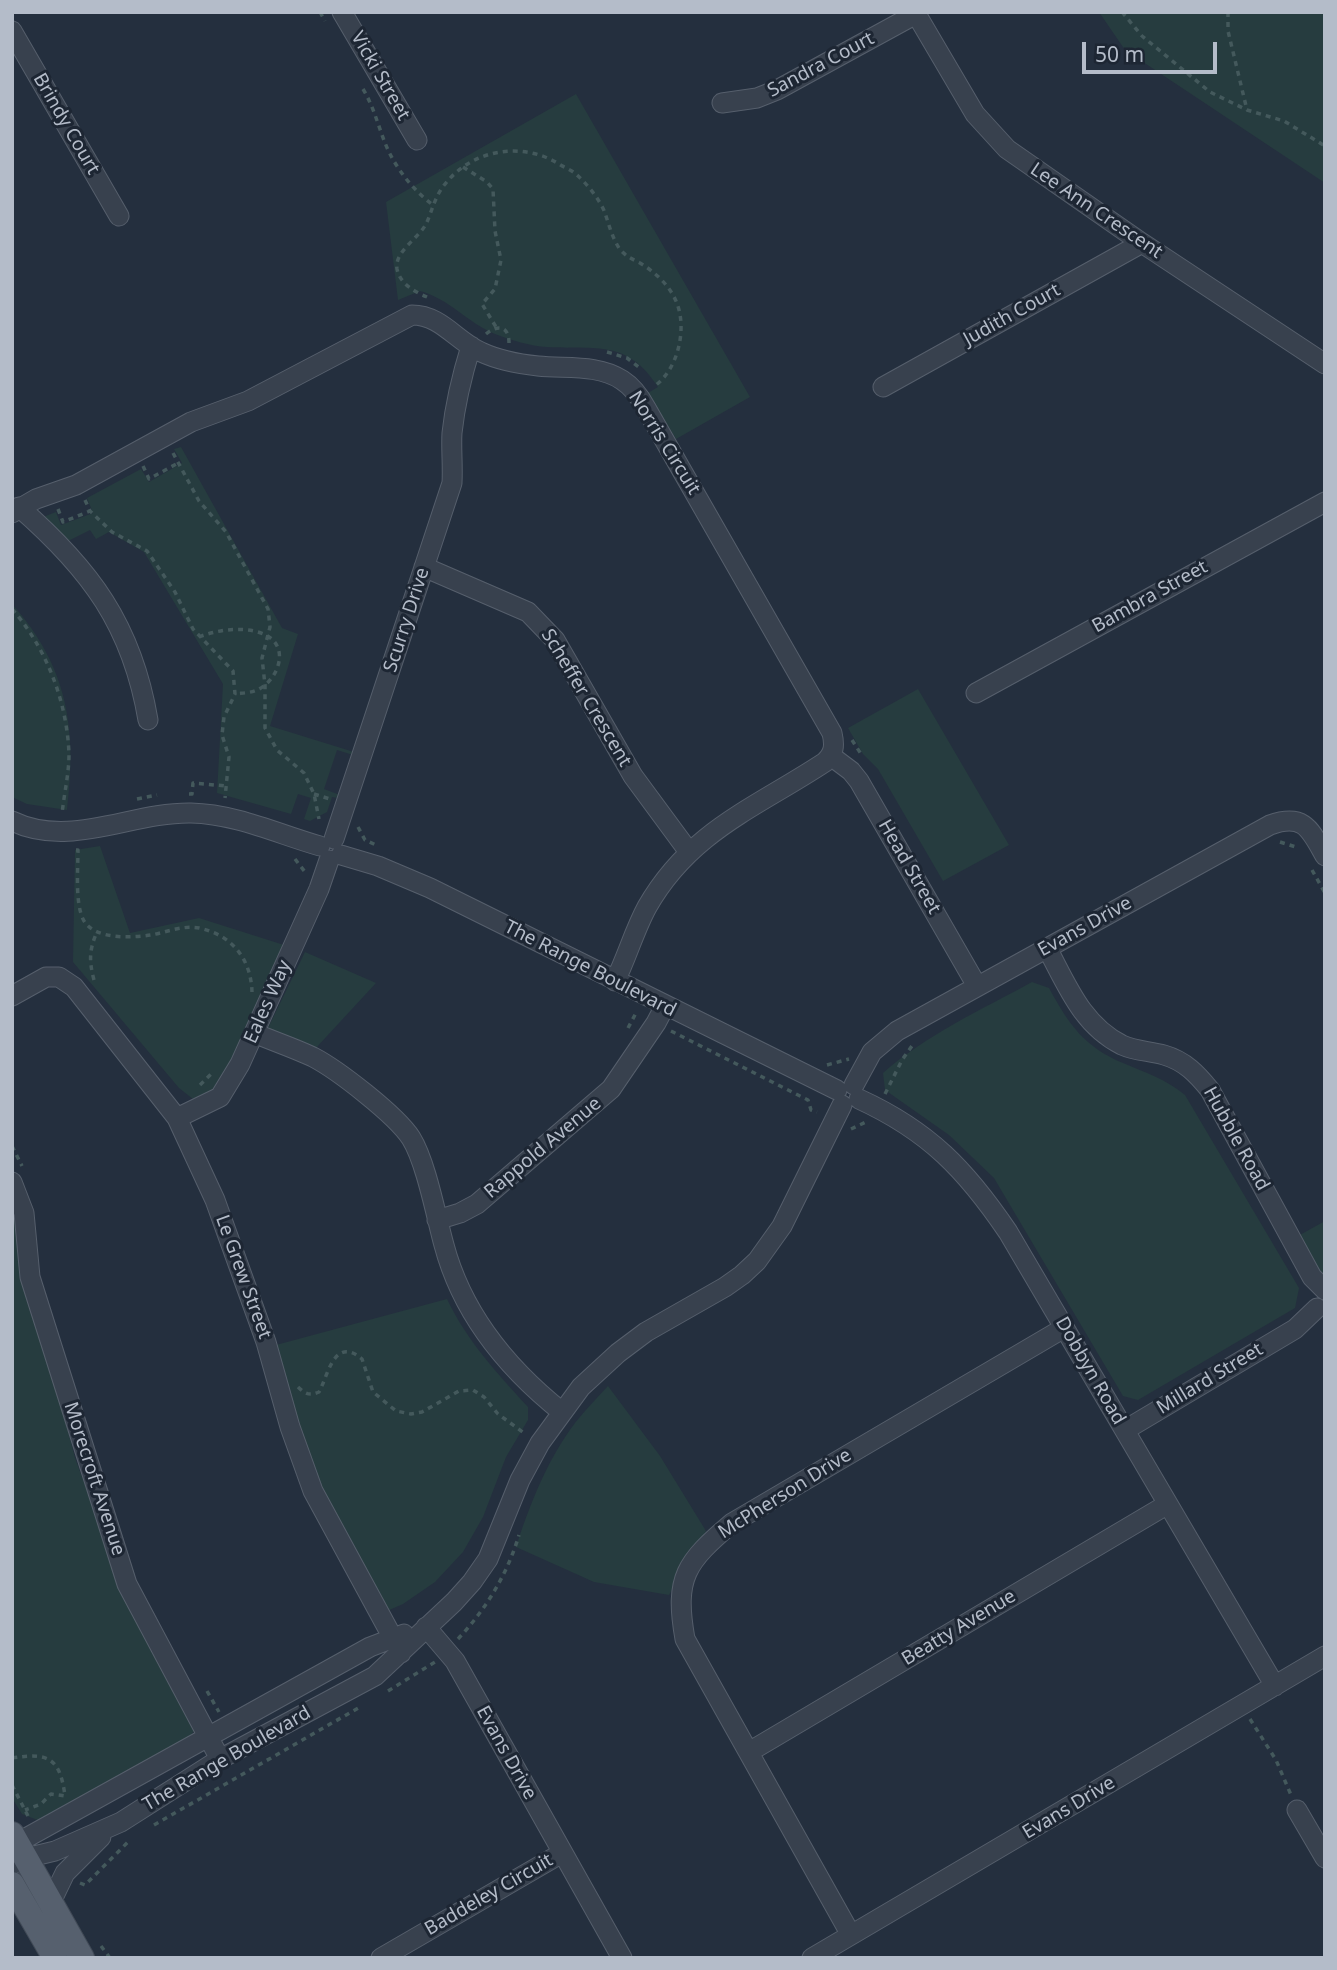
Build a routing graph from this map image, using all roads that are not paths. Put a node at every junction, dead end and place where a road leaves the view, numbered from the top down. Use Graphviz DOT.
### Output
graph roads {
  1 [pos="342,12"];
  2 [pos="916,13"];
  3 [pos="12,31"];
  4 [pos="722,103"];
  5 [pos="417,140"];
  6 [pos="119,216"];
  7 [pos="1142,243"];
  8 [pos="479,340"];
  9 [pos="1325,364"];
  10 [pos="883,387"];
  11 [pos="1325,502"];
  12 [pos="16,510"];
  13 [pos="422,574"];
  14 [pos="976,693"];
  15 [pos="148,720"];
  16 [pos="831,756"];
  17 [pos="12,821"];
  18 [pos="694,848"];
  19 [pos="331,850"];
  20 [pos="1318,862"];
  21 [pos="1047,948"];
  22 [pos="610,979"];
  23 [pos="976,986"];
  24 [pos="12,996"];
  25 [pos="654,1011"];
  26 [pos="254,1033"];
  27 [pos="847,1105"];
  28 [pos="183,1115"];
  29 [pos="18,1176"];
  30 [pos="438,1220"];
  31 [pos="1321,1303"];
  32 [pos="1064,1328"];
  33 [pos="562,1412"];
  34 [pos="1125,1430"];
  35 [pos="1168,1504"];
  36 [pos="426,1626"];
  37 [pos="397,1645"];
  38 [pos="1325,1656"];
  39 [pos="1275,1686"];
  40 [pos="208,1738"];
  41 [pos="749,1752"];
  42 [pos="220,1759"];
  43 [pos="1297,1810"];
  44 [pos="121,1822"];
  45 [pos="16,1849"];
  46 [pos="562,1853"];
  47 [pos="1325,1858"];
  48 [pos="15,1892"];
  49 [pos="51,1902"];
  50 [pos="851,1935"];
  51 [pos="55,1958"];
  52 [pos="82,1958"];
  53 [pos="381,1958"];
  54 [pos="622,1958"];
  55 [pos="812,1958"];
  1 -- 5 [label="street, Vicki Street"];
  2 -- 4 [label="street, Sandra Court"];
  2 -- 7 [label="street, Lee Ann Crescent"];
  3 -- 6 [label="street, Brindy Court"];
  7 -- 9 [label="street, Lee Ann Crescent"];
  7 -- 10 [label="street, Judith Court"];
  8 -- 12 [label="street, Norris Circuit"];
  8 -- 13 [label="street, Scurry Drive"];
  8 -- 16 [label="street, Norris Circuit"];
  11 -- 14 [label="street, Bambra Street"];
  12 -- 15 [label="street"];
  13 -- 18 [label="street, Scheffer Crescent"];
  13 -- 19 [label="street, Scurry Drive"];
  16 -- 18 [label="street"];
  16 -- 23 [label="street, Head Street"];
  17 -- 19 [label="street, The Range Boulevard"];
  18 -- 22 [label="street"];
  19 -- 22 [label="street, The Range Boulevard"];
  19 -- 26 [label="street, Eales Way"];
  20 -- 21 [label="street, Evans Drive"];
  21 -- 23 [label="street, Evans Drive"];
  21 -- 31 [label="street, Hubble Road"];
  22 -- 25 [label="street, The Range Boulevard"];
  23 -- 27 [label="street, Evans Drive"];
  24 -- 28 [label="street, Le Grew Street"];
  25 -- 27 [label="street, The Range Boulevard"];
  25 -- 30 [label="street, Rappold Avenue"];
  26 -- 28 [label="street, Eales Way"];
  26 -- 30 [label="street"];
  27 -- 32 [label="street, Dobbyn Road"];
  27 -- 33 [label="street, The Range Boulevard"];
  28 -- 37 [label="street, Le Grew Street"];
  29 -- 40 [label="street, Morecroft Avenue"];
  30 -- 33 [label="street"];
  31 -- 34 [label="street, Millard Street"];
  32 -- 34 [label="street, Dobbyn Road"];
  32 -- 41 [label="street, McPherson Drive"];
  33 -- 36 [label="street, The Range Boulevard"];
  34 -- 35 [label="street, Dobbyn Road"];
  35 -- 39 [label="street, Dobbyn Road"];
  35 -- 41 [label="street, Beatty Avenue"];
  36 -- 37 [label="street, The Range Boulevard"];
  36 -- 46 [label="street, Evans Drive"];
  37 -- 40 [label="street, The Range Boulevard"];
  37 -- 42 [label="street, The Range Boulevard"];
  38 -- 39 [label="street, Evans Drive"];
  39 -- 50 [label="street, Evans Drive"];
  40 -- 42 [label="street, Morecroft Avenue"];
  40 -- 45 [label="street, The Range Boulevard"];
  41 -- 50 [label="street, McPherson Drive"];
  42 -- 44 [label="street, The Range Boulevard"];
  43 -- 47 [label="street"];
  44 -- 45 [label="street, The Range Boulevard"];
  44 -- 49 [label="street"];
  45 -- 49 [label="main road"];
  46 -- 53 [label="street, Baddeley Circuit"];
  46 -- 54 [label="street, Evans Drive"];
  48 -- 51 [label="main road"];
  49 -- 52 [label="main road"];
  50 -- 55 [label="street, Evans Drive"];
}
